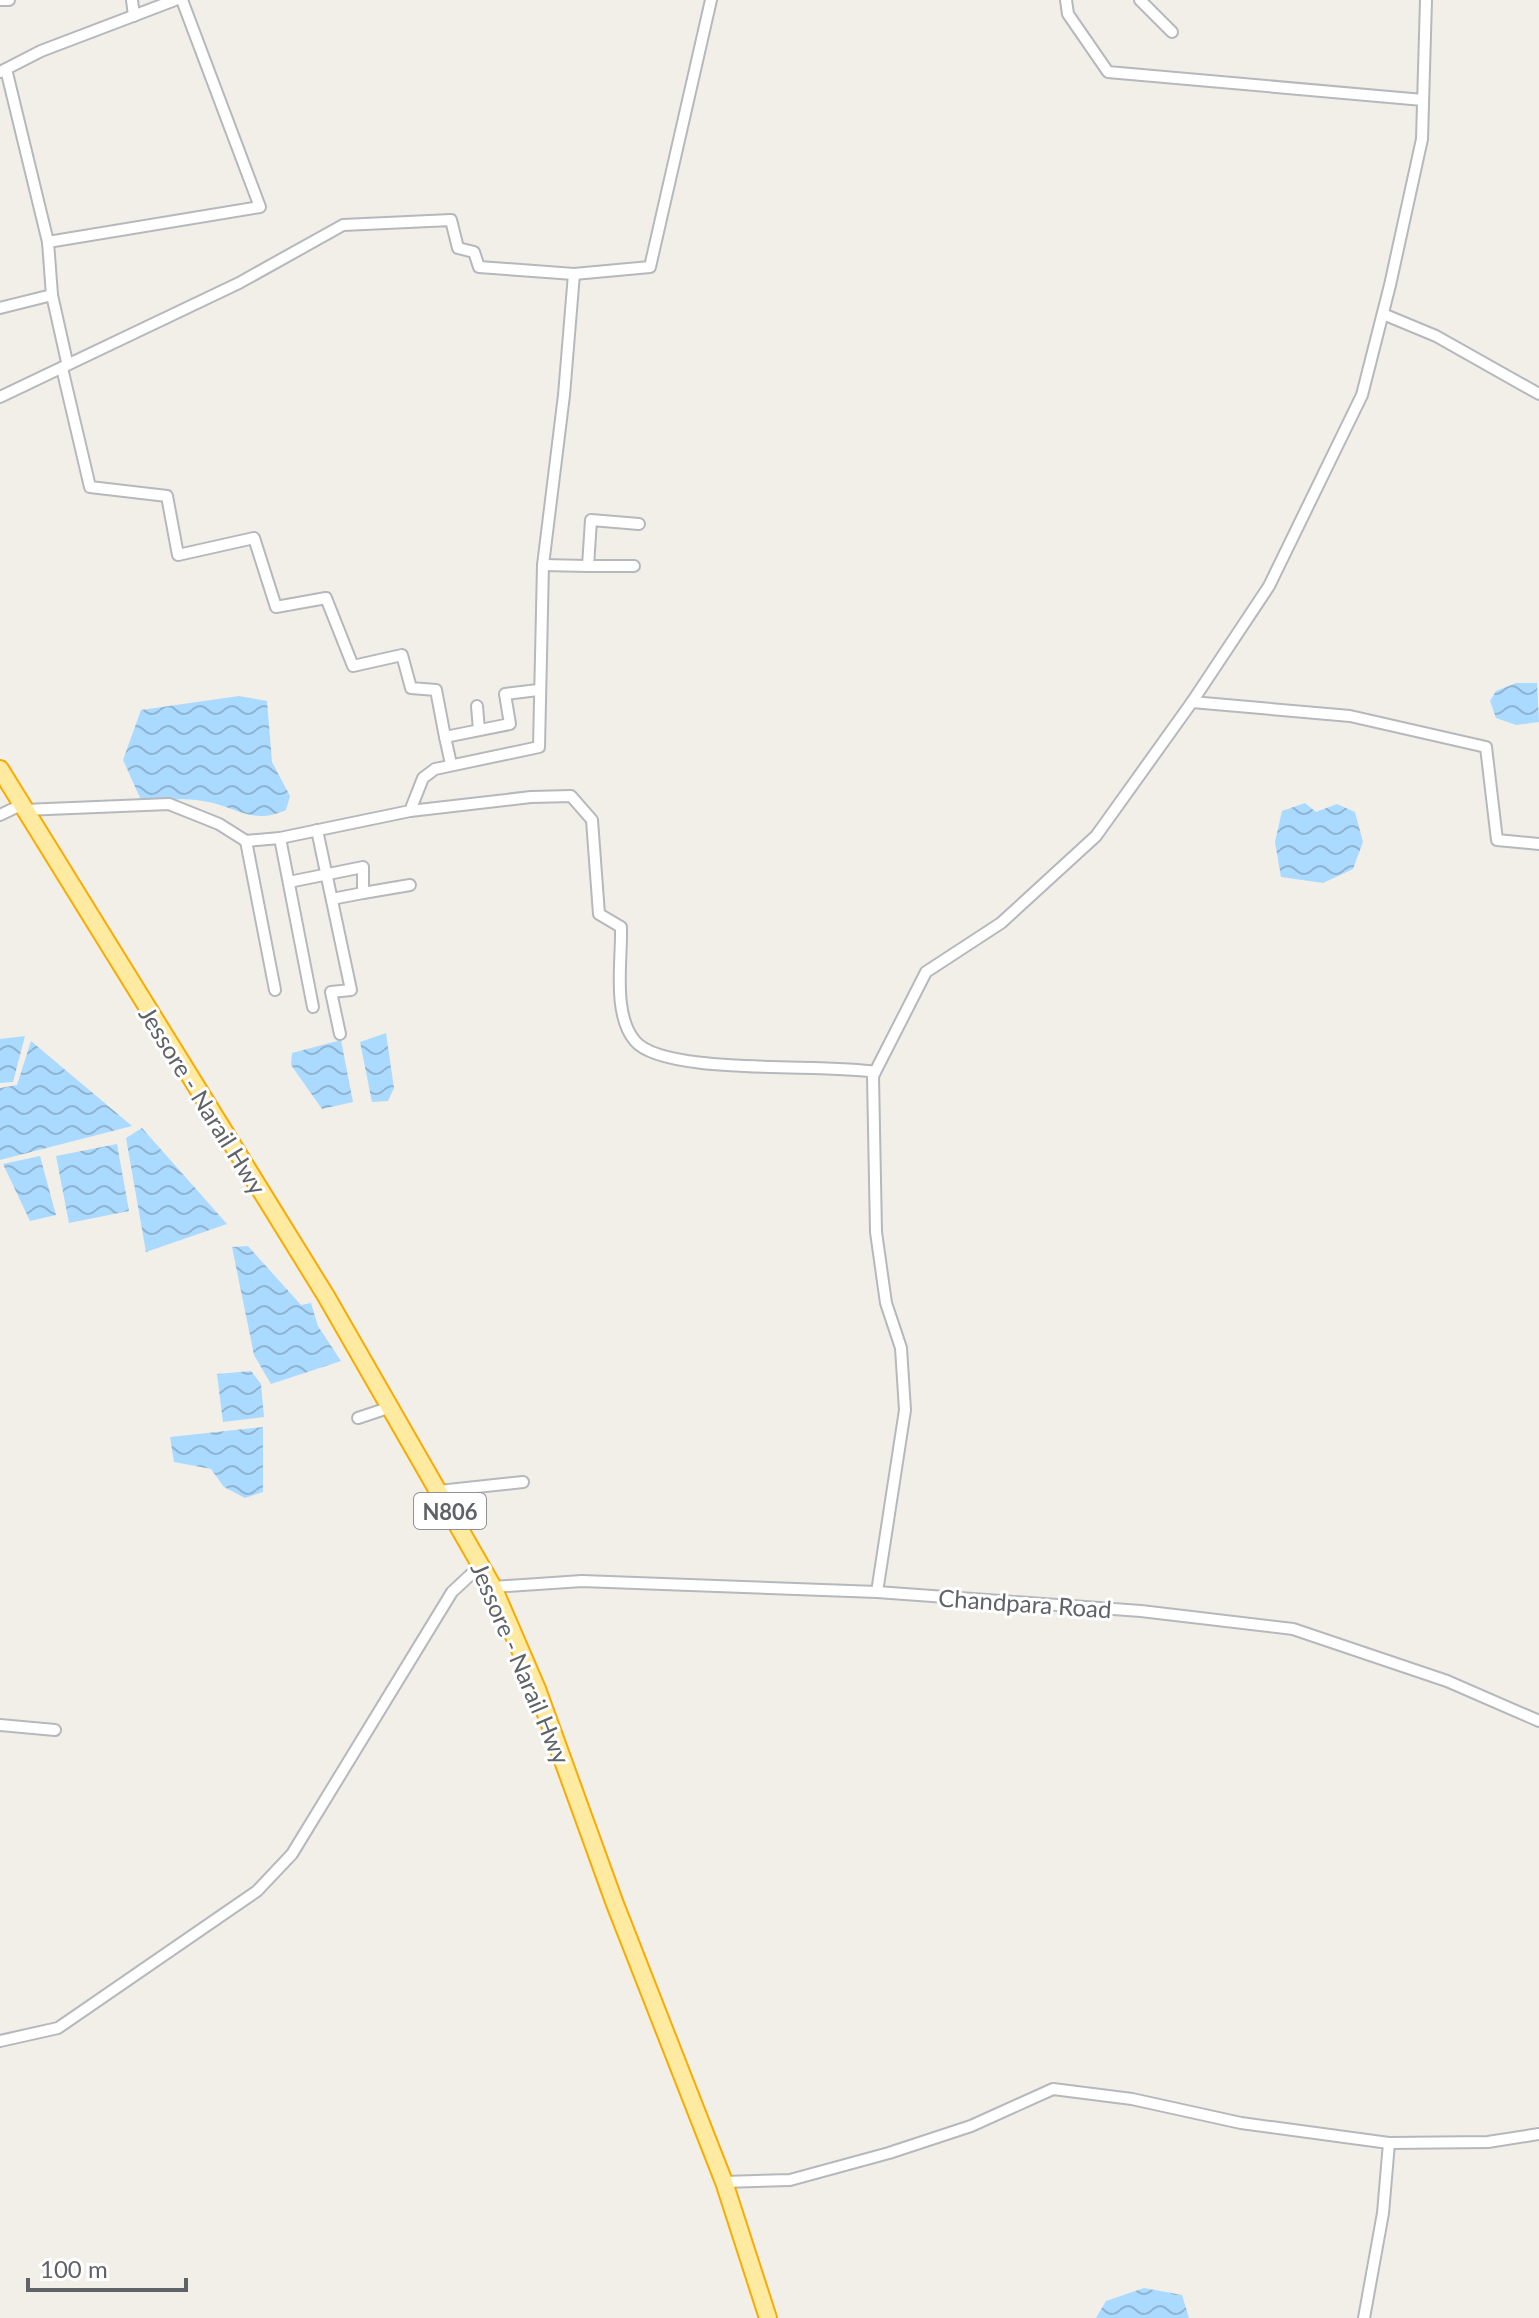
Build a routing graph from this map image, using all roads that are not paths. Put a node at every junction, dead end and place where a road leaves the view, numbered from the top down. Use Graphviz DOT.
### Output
graph roads {
  1 [pos="0,0"];
  2 [pos="9,0"];
  3 [pos="132,0"];
  4 [pos="175,0"];
  5 [pos="182,0"];
  6 [pos="711,0"];
  7 [pos="1066,0"];
  8 [pos="1140,0"];
  9 [pos="1426,0"];
  10 [pos="134,16"];
  11 [pos="1172,32"];
  12 [pos="3,70"];
  13 [pos="1423,100"];
  14 [pos="48,242"];
  15 [pos="574,274"];
  16 [pos="52,295"];
  17 [pos="0,308"];
  18 [pos="1383,314"];
  19 [pos="64,365"];
  20 [pos="1539,394"];
  21 [pos="0,397"];
  22 [pos="639,524"];
  23 [pos="543,565"];
  24 [pos="588,566"];
  25 [pos="634,566"];
  26 [pos="538,690"];
  27 [pos="1192,702"];
  28 [pos="477,706"];
  29 [pos="479,730"];
  30 [pos="445,737"];
  31 [pos="451,764"];
  32 [pos="0,769"];
  33 [pos="23,807"];
  34 [pos="410,811"];
  35 [pos="0,815"];
  36 [pos="317,830"];
  37 [pos="280,838"];
  38 [pos="246,841"];
  39 [pos="1539,844"];
  40 [pos="326,875"];
  41 [pos="289,882"];
  42 [pos="410,885"];
  43 [pos="363,893"];
  44 [pos="332,899"];
  45 [pos="275,990"];
  46 [pos="313,1007"];
  47 [pos="340,1034"];
  48 [pos="875,1072"];
  49 [pos="391,1407"];
  50 [pos="358,1418"];
  51 [pos="523,1482"];
  52 [pos="439,1491"];
  53 [pos="481,1565"];
  54 [pos="493,1587"];
  55 [pos="877,1592"];
  56 [pos="1539,1721"];
  57 [pos="0,1725"];
  58 [pos="55,1730"];
  59 [pos="0,2041"];
  60 [pos="1539,2134"];
  61 [pos="1389,2143"];
  62 [pos="724,2182"];
  63 [pos="768,2318"];
  64 [pos="1364,2318"];
  1 -- 2 [label="street"];
  3 -- 10 [label="street"];
  4 -- 10 [label="street"];
  5 -- 14 [label="street"];
  6 -- 15 [label="street"];
  7 -- 13 [label="street"];
  8 -- 11 [label="street"];
  9 -- 13 [label="street"];
  10 -- 12 [label="street"];
  12 -- 14 [label="street"];
  13 -- 18 [label="street"];
  14 -- 16 [label="street"];
  15 -- 19 [label="street"];
  15 -- 23 [label="street"];
  16 -- 17 [label="street"];
  16 -- 19 [label="street"];
  18 -- 20 [label="street"];
  18 -- 27 [label="street"];
  19 -- 21 [label="street"];
  19 -- 30 [label="street"];
  22 -- 24 [label="street"];
  23 -- 24 [label="street"];
  23 -- 34 [label="street"];
  24 -- 25 [label="street"];
  26 -- 29 [label="street"];
  27 -- 39 [label="street"];
  27 -- 48 [label="street"];
  28 -- 29 [label="street"];
  29 -- 30 [label="street"];
  30 -- 31 [label="street"];
  32 -- 33 [label="highway, Jessore - Narail Hwy / N806"];
  33 -- 35 [label="street"];
  33 -- 38 [label="street"];
  33 -- 49 [label="highway, Jessore - Narail Hwy / N806"];
  34 -- 36 [label="street"];
  34 -- 48 [label="street"];
  36 -- 37 [label="street"];
  36 -- 40 [label="street"];
  37 -- 38 [label="street"];
  37 -- 41 [label="street"];
  38 -- 45 [label="street"];
  40 -- 41 [label="street"];
  40 -- 43 [label="street"];
  40 -- 44 [label="street"];
  41 -- 46 [label="street"];
  42 -- 43 [label="street"];
  43 -- 44 [label="street"];
  44 -- 47 [label="street"];
  48 -- 55 [label="street"];
  49 -- 50 [label="street"];
  49 -- 52 [label="highway, Jessore - Narail Hwy / N806"];
  51 -- 52 [label="street"];
  52 -- 53 [label="highway, Jessore - Narail Hwy / N806"];
  53 -- 54 [label="highway, Jessore - Narail Hwy / N806"];
  53 -- 59 [label="street"];
  54 -- 55 [label="street, Chandpara Road"];
  54 -- 62 [label="highway, Jessore - Narail Hwy / N806"];
  55 -- 56 [label="street, Chandpara Road"];
  57 -- 58 [label="street"];
  60 -- 61 [label="street"];
  61 -- 62 [label="street"];
  61 -- 64 [label="street"];
  62 -- 63 [label="highway, Jessore - Narail Hwy / N806"];
}
